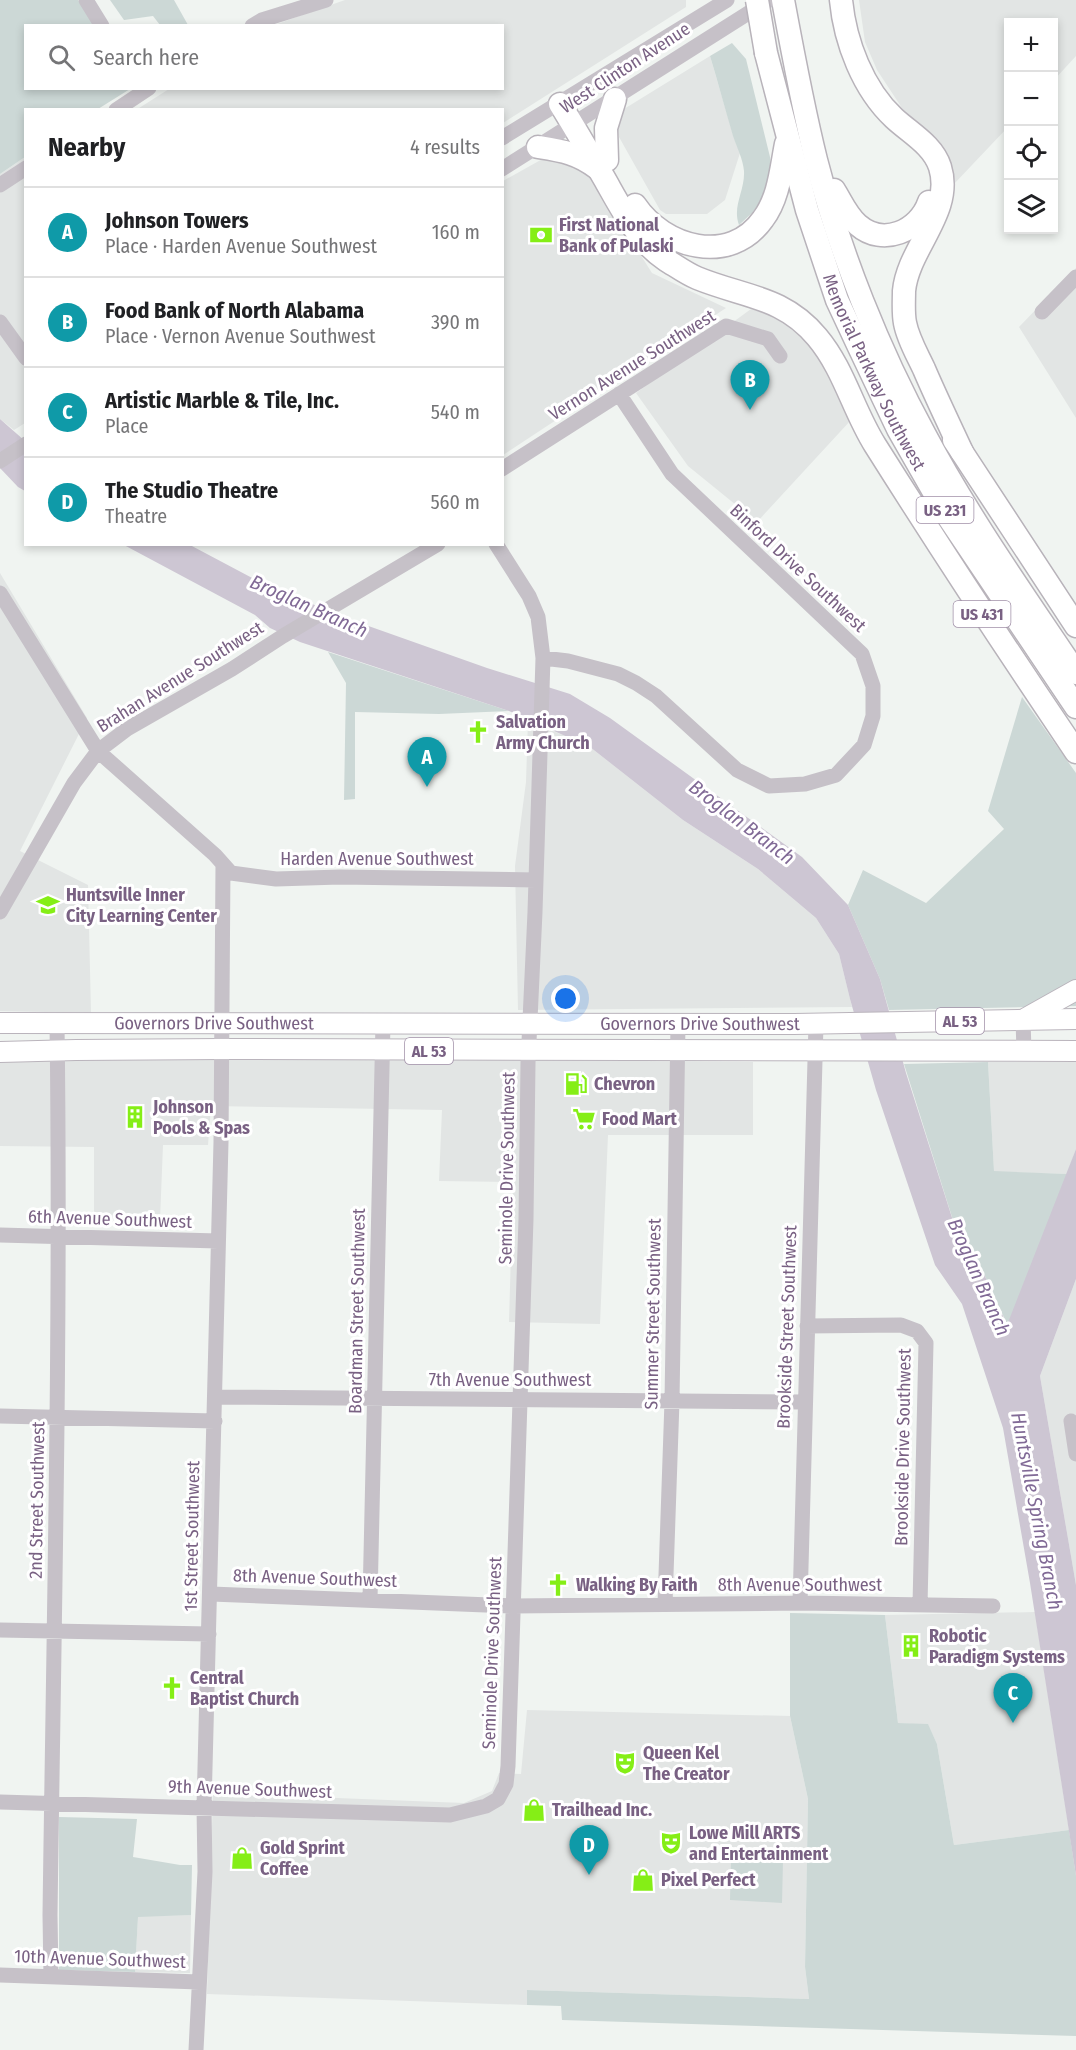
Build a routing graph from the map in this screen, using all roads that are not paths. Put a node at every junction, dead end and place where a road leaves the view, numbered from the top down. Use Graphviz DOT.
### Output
graph roads {
  1 [pos="86,0"];
  2 [pos="326,0"];
  3 [pos="700,0"];
  4 [pos="727,0"];
  5 [pos="757,0"];
  6 [pos="769,0"];
  7 [pos="783,0"];
  8 [pos="831,2"];
  9 [pos="701,16"];
  10 [pos="101,24"];
  11 [pos="255,24"];
  12 [pos="705,39"];
  13 [pos="145,90"];
  14 [pos="615,99"];
  15 [pos="564,101"];
  16 [pos="119,108"];
  17 [pos="577,123"];
  18 [pos="504,137"];
  19 [pos="787,137"];
  20 [pos="538,147"];
  21 [pos="817,162"];
  22 [pos="602,165"];
  23 [pos="504,168"];
  24 [pos="24,169"];
  25 [pos="0,185"];
  26 [pos="1076,277"];
  27 [pos="837,300"];
  28 [pos="1042,312"];
  29 [pos="869,317"];
  30 [pos="0,322"];
  31 [pos="24,355"];
  32 [pos="780,356"];
  33 [pos="619,394"];
  34 [pos="24,445"];
  35 [pos="962,452"];
  36 [pos="0,460"];
  37 [pos="504,469"];
  38 [pos="893,474"];
  39 [pos="435,546"];
  40 [pos="497,546"];
  41 [pos="0,593"];
  42 [pos="1076,626"];
  43 [pos="543,658"];
  44 [pos="1076,673"];
  45 [pos="1076,707"];
  46 [pos="98,751"];
  47 [pos="1076,752"];
  48 [pos="223,864"];
  49 [pos="536,880"];
  50 [pos="0,912"];
  51 [pos="1076,990"];
  52 [pos="1076,1019"];
  53 [pos="1023,1020"];
  54 [pos="222,1022"];
  55 [pos="0,1023"];
  56 [pos="57,1023"];
  57 [pos="383,1023"];
  58 [pos="529,1024"];
  59 [pos="678,1024"];
  60 [pos="816,1024"];
  61 [pos="222,1049"];
  62 [pos="57,1050"];
  63 [pos="383,1051"];
  64 [pos="528,1051"];
  65 [pos="815,1051"];
  66 [pos="1024,1051"];
  67 [pos="1076,1051"];
  68 [pos="0,1052"];
  69 [pos="678,1052"];
  70 [pos="0,1235"];
  71 [pos="59,1237"];
  72 [pos="218,1241"];
  73 [pos="807,1326"];
  74 [pos="215,1397"];
  75 [pos="375,1399"];
  76 [pos="520,1400"];
  77 [pos="672,1401"];
  78 [pos="805,1402"];
  79 [pos="0,1416"];
  80 [pos="57,1416"];
  81 [pos="1071,1421"];
  82 [pos="215,1422"];
  83 [pos="1076,1454"];
  84 [pos="211,1594"];
  85 [pos="370,1600"];
  86 [pos="800,1603"];
  87 [pos="664,1604"];
  88 [pos="920,1605"];
  89 [pos="513,1606"];
  90 [pos="993,1606"];
  91 [pos="0,1630"];
  92 [pos="55,1632"];
  93 [pos="209,1634"];
  94 [pos="496,1800"];
  95 [pos="0,1802"];
  96 [pos="51,1803"];
  97 [pos="204,1807"];
  98 [pos="0,1975"];
  99 [pos="51,1977"];
  100 [pos="200,1982"];
  101 [pos="196,2050"];
  1 -- 10 [label="street"];
  2 -- 11 [label="street"];
  3 -- 9 [label="street"];
  4 -- 9 [label="street, West Clinton Avenue"];
  5 -- 19 [label="highway, Memorial Parkway Southwest / US 231, bridge"];
  6 -- 12 [label="street, West Clinton Avenue"];
  7 -- 21 [label="highway, Memorial Parkway Southwest / US 231"];
  8 -- 21 [label="highway"];
  8 -- 35 [label="highway"];
  9 -- 12 [label="street"];
  9 -- 15 [label="street, West Clinton Avenue"];
  12 -- 14 [label="street, West Clinton Avenue"];
  13 -- 16 [label="street"];
  14 -- 17 [label="street, West Clinton Avenue"];
  14 -- 22 [label="highway"];
  15 -- 17 [label="highway"];
  15 -- 18 [label="street, West Clinton Avenue"];
  17 -- 20 [label="street, West Clinton Avenue"];
  17 -- 22 [label="highway"];
  19 -- 22 [label="highway"];
  19 -- 27 [label="highway, Memorial Parkway Southwest / US 231"];
  20 -- 22 [label="highway"];
  20 -- 23 [label="street, West Clinton Avenue"];
  21 -- 29 [label="highway, Memorial Parkway Southwest / US 231"];
  22 -- 38 [label="highway"];
  24 -- 25 [label="street"];
  26 -- 28 [label="street"];
  27 -- 38 [label="highway, US 431"];
  27 -- 45 [label="highway, Memorial Parkway Southwest / US 231"];
  29 -- 35 [label="highway"];
  29 -- 44 [label="highway, Memorial Parkway Southwest / US 231"];
  30 -- 31 [label="street"];
  32 -- 33 [label="street, Vernon Avenue Southwest"];
  33 -- 37 [label="street, Vernon Avenue Southwest"];
  33 -- 43 [label="street, Binford Drive Southwest"];
  34 -- 36 [label="street"];
  35 -- 42 [label="highway"];
  38 -- 47 [label="highway, US 431"];
  39 -- 46 [label="street, Brahan Avenue Southwest"];
  40 -- 43 [label="street, Seminole Drive Southwest"];
  41 -- 46 [label="street, Harden Avenue Southwest"];
  43 -- 49 [label="street, Seminole Drive Southwest"];
  46 -- 48 [label="street, Harden Avenue Southwest"];
  46 -- 50 [label="street, Brahan Avenue Southwest"];
  48 -- 49 [label="street, Harden Avenue Southwest"];
  48 -- 54 [label="street, 1st Street Southwest"];
  49 -- 58 [label="street, Seminole Drive Southwest"];
  51 -- 53 [label="main road"];
  52 -- 53 [label="main road, Governors Drive Southwest / AL 53"];
  53 -- 60 [label="main road, Governors Drive Southwest / AL 53"];
  53 -- 66 [label="street"];
  54 -- 56 [label="main road, Governors Drive Southwest / AL 53"];
  54 -- 57 [label="main road, Governors Drive Southwest / AL 53"];
  54 -- 61 [label="street, 1st Street Southwest"];
  55 -- 56 [label="main road, Governors Drive Southwest / AL 53"];
  56 -- 62 [label="street, 2nd Street Southwest"];
  57 -- 58 [label="main road, Governors Drive Southwest / AL 53"];
  57 -- 63 [label="street, Boardman Street Southwest"];
  58 -- 59 [label="main road, Governors Drive Southwest / AL 53"];
  58 -- 64 [label="street, Seminole Drive Southwest"];
  59 -- 60 [label="main road, Governors Drive Southwest / AL 53"];
  59 -- 69 [label="street, Summer Street Southwest"];
  60 -- 65 [label="street, Brookside Street Southwest"];
  61 -- 62 [label="main road, Governors Drive Southwest / AL 53"];
  61 -- 63 [label="main road, Governors Drive Southwest / AL 53"];
  61 -- 72 [label="street, 1st Street Southwest"];
  62 -- 68 [label="main road, Governors Drive Southwest / AL 53"];
  62 -- 71 [label="street, 2nd Street Southwest"];
  63 -- 64 [label="main road, Governors Drive Southwest / AL 53"];
  63 -- 75 [label="street, Boardman Street Southwest"];
  64 -- 69 [label="main road, Governors Drive Southwest / AL 53"];
  64 -- 76 [label="street, Seminole Drive Southwest"];
  65 -- 66 [label="main road, Governors Drive Southwest / AL 53"];
  65 -- 69 [label="main road, Governors Drive Southwest / AL 53"];
  65 -- 73 [label="street, Brookside Street Southwest"];
  66 -- 67 [label="main road, Governors Drive Southwest / AL 53"];
  69 -- 77 [label="street, Summer Street Southwest"];
  70 -- 71 [label="street, 6th Avenue Southwest"];
  71 -- 72 [label="street, 6th Avenue Southwest"];
  71 -- 80 [label="street, 2nd Street Southwest"];
  72 -- 74 [label="street, 1st Street Southwest"];
  73 -- 78 [label="street, Brookside Street Southwest"];
  73 -- 88 [label="street, Brookside Drive Southwest"];
  74 -- 75 [label="street, 7th Avenue Southwest"];
  74 -- 82 [label="street, 1st Street Southwest"];
  75 -- 76 [label="street, 7th Avenue Southwest"];
  75 -- 85 [label="street, Boardman Street Southwest"];
  76 -- 77 [label="street, 7th Avenue Southwest"];
  76 -- 89 [label="street, Seminole Drive Southwest"];
  77 -- 78 [label="street, 7th Avenue Southwest"];
  77 -- 87 [label="street, Summer Street Southwest"];
  78 -- 86 [label="street, Brookside Street Southwest"];
  79 -- 80 [label="street"];
  80 -- 82 [label="street"];
  80 -- 92 [label="street, 2nd Street Southwest"];
  81 -- 83 [label="street"];
  82 -- 84 [label="street, 1st Street Southwest"];
  84 -- 85 [label="street, 8th Avenue Southwest"];
  84 -- 93 [label="street, 1st Street Southwest"];
  85 -- 89 [label="street, 8th Avenue Southwest"];
  86 -- 87 [label="street, 8th Avenue Southwest"];
  86 -- 88 [label="street, 8th Avenue Southwest"];
  87 -- 89 [label="street, 8th Avenue Southwest"];
  88 -- 90 [label="street, 8th Avenue Southwest"];
  89 -- 94 [label="street, Seminole Drive Southwest"];
  91 -- 92 [label="street"];
  92 -- 93 [label="street"];
  92 -- 96 [label="street, 2nd Street Southwest"];
  93 -- 97 [label="street, 1st Street Southwest"];
  94 -- 97 [label="street, 9th Avenue Southwest"];
  95 -- 96 [label="street, 9th Avenue Southwest"];
  96 -- 97 [label="street, 9th Avenue Southwest"];
  96 -- 99 [label="street, 2nd Street Southwest"];
  97 -- 100 [label="street, 1st Street Southwest"];
  98 -- 99 [label="street, 10th Avenue Southwest"];
  99 -- 100 [label="street, 10th Avenue Southwest"];
  100 -- 101 [label="street, 1st Street Southwest"];
}
